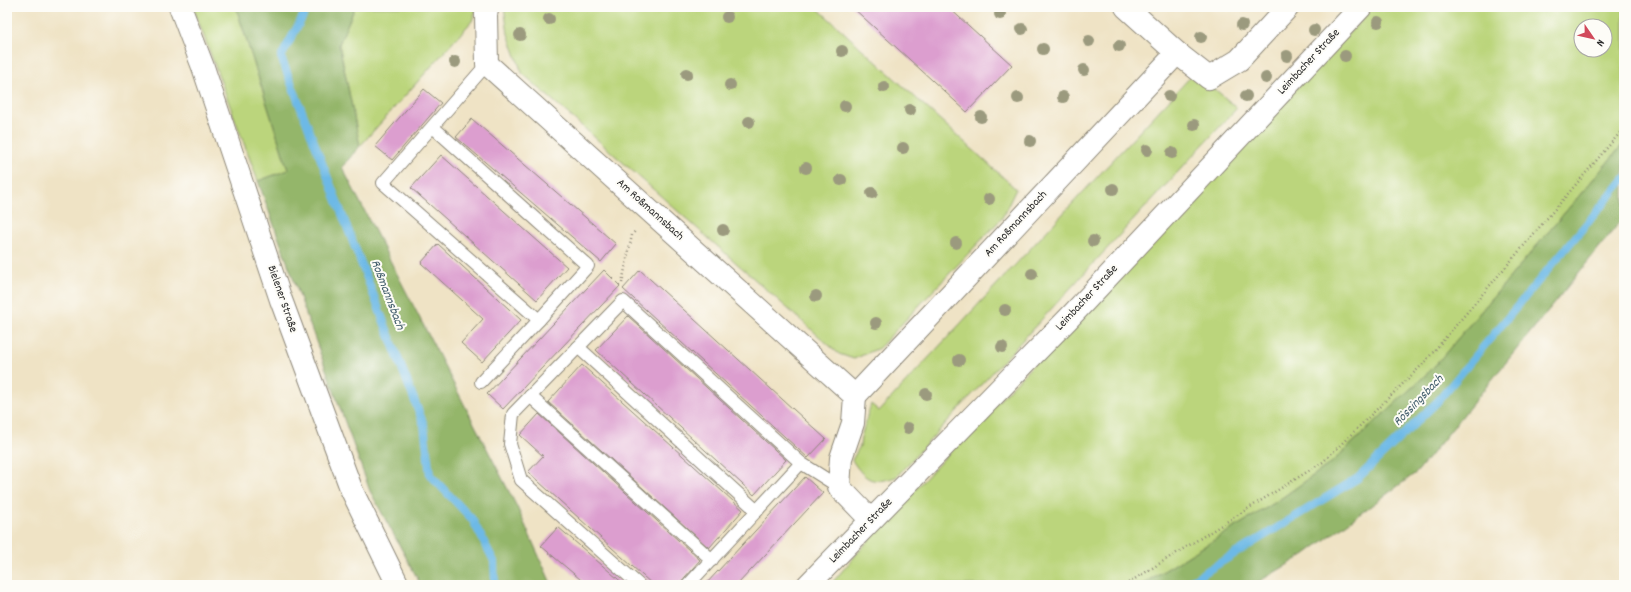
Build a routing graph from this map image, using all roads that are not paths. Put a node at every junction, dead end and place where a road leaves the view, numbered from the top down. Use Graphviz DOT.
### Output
graph roads {
  1 [pos="180,7"];
  2 [pos="488,7"];
  3 [pos="1126,7"];
  4 [pos="1288,7"];
  5 [pos="1361,7"];
  6 [pos="1177,53"];
  7 [pos="488,64"];
  8 [pos="434,127"];
  9 [pos="539,320"];
  10 [pos="578,347"];
  11 [pos="481,382"];
  12 [pos="530,396"];
  13 [pos="855,396"];
  14 [pos="801,463"];
  15 [pos="839,487"];
  16 [pos="757,511"];
  17 [pos="871,520"];
  18 [pos="712,560"];
  19 [pos="398,585"];
  20 [pos="639,585"];
  21 [pos="688,585"];
  22 [pos="808,585"];
  1 -- 19 [label="street, Bielener Straße"];
  2 -- 7 [label="street"];
  3 -- 6 [label="street"];
  4 -- 6 [label="street"];
  5 -- 17 [label="street, Leimbacher Straße"];
  6 -- 13 [label="street, Am Roßmannsbach"];
  7 -- 8 [label="lane"];
  7 -- 13 [label="street, Am Roßmannsbach"];
  8 -- 9 [label="lane"];
  8 -- 9 [label="lane"];
  9 -- 11 [label="lane"];
  10 -- 12 [label="lane"];
  10 -- 14 [label="lane"];
  10 -- 16 [label="lane"];
  12 -- 18 [label="lane"];
  12 -- 20 [label="lane"];
  13 -- 15 [label="street"];
  14 -- 15 [label="lane"];
  14 -- 16 [label="lane"];
  15 -- 17 [label="street"];
  16 -- 18 [label="lane"];
  17 -- 22 [label="street, Leimbacher Straße"];
  18 -- 21 [label="lane"];
}
